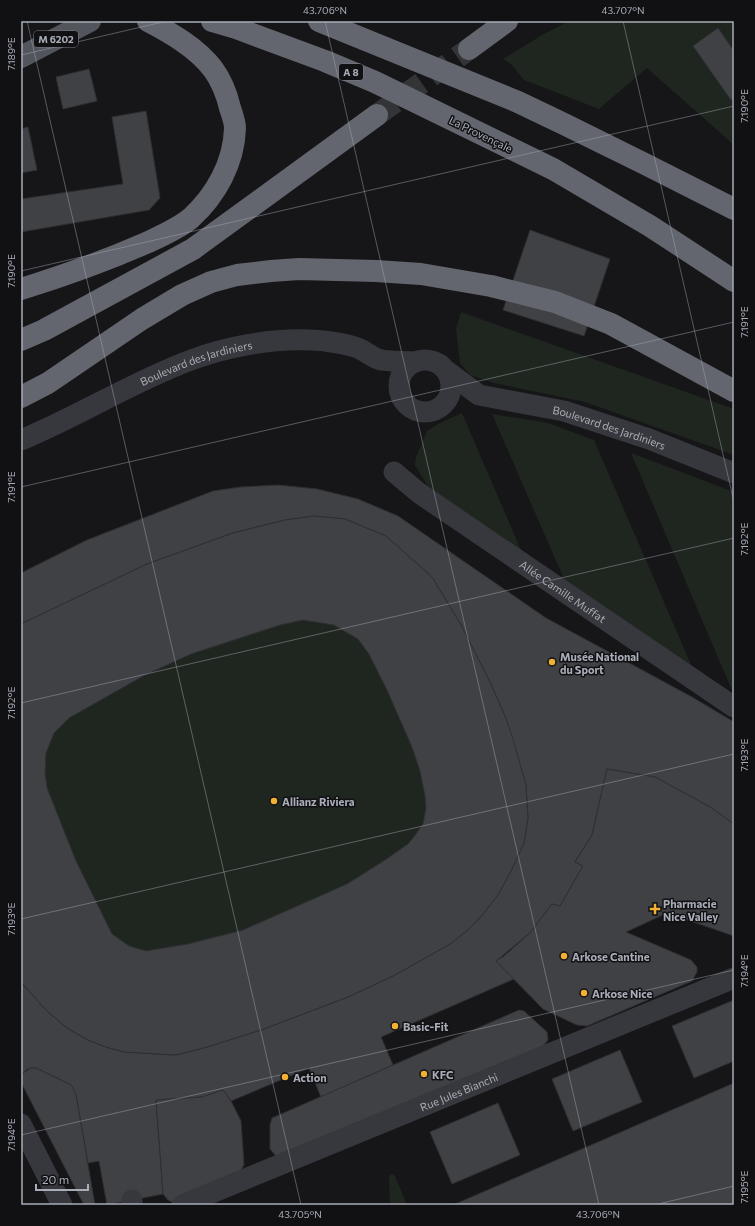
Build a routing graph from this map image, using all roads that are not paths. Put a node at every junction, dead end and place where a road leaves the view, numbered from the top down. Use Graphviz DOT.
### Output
graph roads {
  1 [pos="90,21"];
  2 [pos="212,21"];
  3 [pos="319,21"];
  4 [pos="507,21"];
  5 [pos="157,26"];
  6 [pos="469,49"];
  7 [pos="21,57"];
  8 [pos="377,115"];
  9 [pos="734,209"];
  10 [pos="734,281"];
  11 [pos="21,289"];
  12 [pos="21,340"];
  13 [pos="381,360"];
  14 [pos="415,362"];
  15 [pos="448,372"];
  16 [pos="734,391"];
  17 [pos="400,393"];
  18 [pos="479,395"];
  19 [pos="21,397"];
  20 [pos="434,411"];
  21 [pos="21,440"];
  22 [pos="394,472"];
  23 [pos="734,473"];
  24 [pos="734,708"];
  25 [pos="734,978"];
  26 [pos="21,1124"];
  27 [pos="62,1205"];
  28 [pos="182,1205"];
  1 -- 7 [label="main road, M 6202"];
  2 -- 10 [label="highway, La Provençale / A 8"];
  3 -- 9 [label="highway"];
  4 -- 6 [label="highway"];
  5 -- 11 [label="highway"];
  8 -- 12 [label="highway"];
  13 -- 14 [label="street, Boulevard des Jardiniers"];
  13 -- 17 [label="street"];
  13 -- 21 [label="street, Boulevard des Jardiniers"];
  14 -- 15 [label="street"];
  14 -- 17 [label="street"];
  15 -- 18 [label="street, Boulevard des Jardiniers"];
  15 -- 20 [label="street"];
  16 -- 19 [label="highway"];
  17 -- 20 [label="street"];
  18 -- 20 [label="street"];
  18 -- 23 [label="street, Boulevard des Jardiniers"];
  22 -- 24 [label="street, Allée Camille Muffat"];
  25 -- 28 [label="street, Rue Jules Bianchi"];
  26 -- 27 [label="street"];
}
